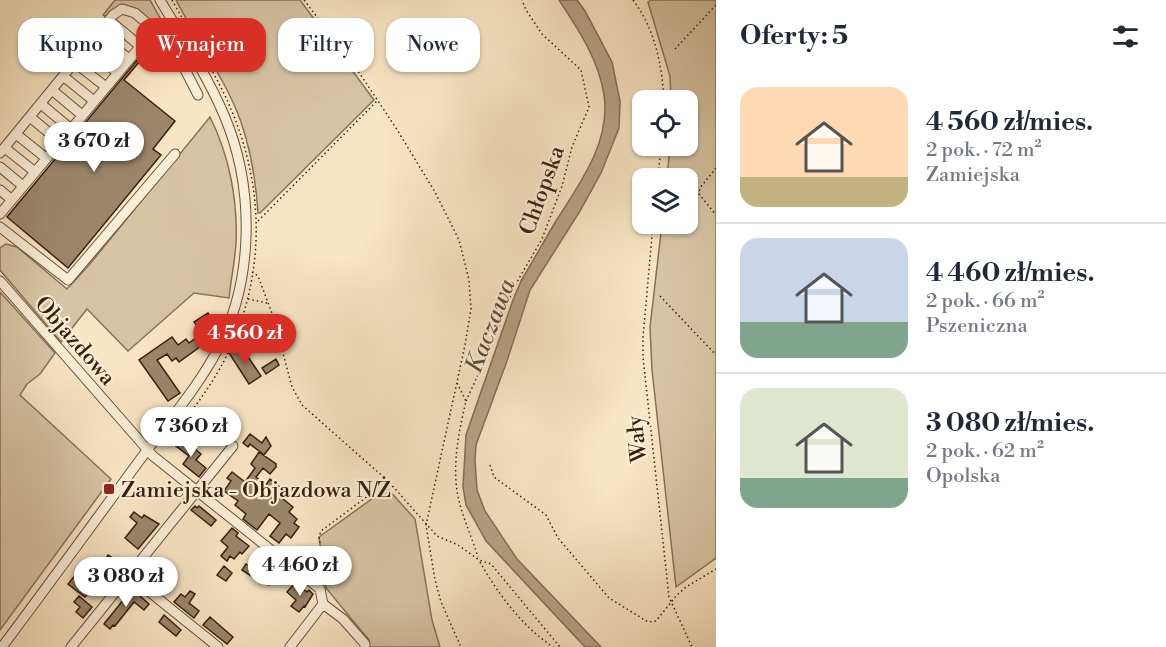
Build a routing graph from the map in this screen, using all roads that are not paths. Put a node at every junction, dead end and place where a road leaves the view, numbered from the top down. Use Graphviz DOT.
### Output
graph roads {
  1 [pos="160,0"];
  2 [pos="111,18"];
  3 [pos="140,18"];
  4 [pos="124,33"];
  5 [pos="136,43"];
  6 [pos="136,51"];
  7 [pos="124,55"];
  8 [pos="129,59"];
  9 [pos="66,72"];
  10 [pos="87,72"];
  11 [pos="186,72"];
  12 [pos="118,73"];
  13 [pos="63,76"];
  14 [pos="106,87"];
  15 [pos="52,90"];
  16 [pos="198,95"];
  17 [pos="94,101"];
  18 [pos="41,104"];
  19 [pos="82,115"];
  20 [pos="30,117"];
  21 [pos="71,129"];
  22 [pos="16,134"];
  23 [pos="60,142"];
  24 [pos="2,151"];
  25 [pos="175,154"];
  26 [pos="46,158"];
  27 [pos="0,167"];
  28 [pos="34,172"];
  29 [pos="23,186"];
  30 [pos="0,190"];
  31 [pos="12,200"];
  32 [pos="0,214"];
  33 [pos="4,230"];
  34 [pos="0,241"];
  35 [pos="0,281"];
  36 [pos="233,446"];
  37 [pos="147,450"];
  38 [pos="196,490"];
  39 [pos="130,576"];
  40 [pos="323,604"];
  41 [pos="2,647"];
  42 [pos="71,647"];
  43 [pos="218,647"];
  44 [pos="290,647"];
  45 [pos="365,647"];
  1 -- 37 [label="street"];
  2 -- 3 [label="street"];
  4 -- 5 [label="street"];
  6 -- 8 [label="street"];
  7 -- 8 [label="street"];
  8 -- 12 [label="street"];
  9 -- 13 [label="street"];
  10 -- 14 [label="street"];
  11 -- 16 [label="street"];
  12 -- 14 [label="street"];
  13 -- 15 [label="street"];
  13 -- 17 [label="street"];
  14 -- 17 [label="street"];
  15 -- 18 [label="street"];
  15 -- 19 [label="street"];
  17 -- 19 [label="street"];
  18 -- 20 [label="street"];
  18 -- 21 [label="street"];
  19 -- 21 [label="street"];
  20 -- 22 [label="street"];
  20 -- 23 [label="street"];
  21 -- 23 [label="street"];
  22 -- 24 [label="street"];
  22 -- 26 [label="street"];
  23 -- 26 [label="street"];
  24 -- 28 [label="street"];
  25 -- 33 [label="street"];
  26 -- 28 [label="street"];
  27 -- 29 [label="street"];
  28 -- 29 [label="street"];
  29 -- 31 [label="street"];
  30 -- 31 [label="street"];
  31 -- 32 [label="street"];
  33 -- 34 [label="street"];
  35 -- 37 [label="street, Objazdowa"];
  36 -- 38 [label="street"];
  37 -- 38 [label="street, Objazdowa"];
  37 -- 41 [label="street"];
  38 -- 39 [label="street"];
  38 -- 40 [label="street, Objazdowa"];
  39 -- 42 [label="street"];
  39 -- 43 [label="street"];
  40 -- 44 [label="street"];
  40 -- 45 [label="street"];
}
